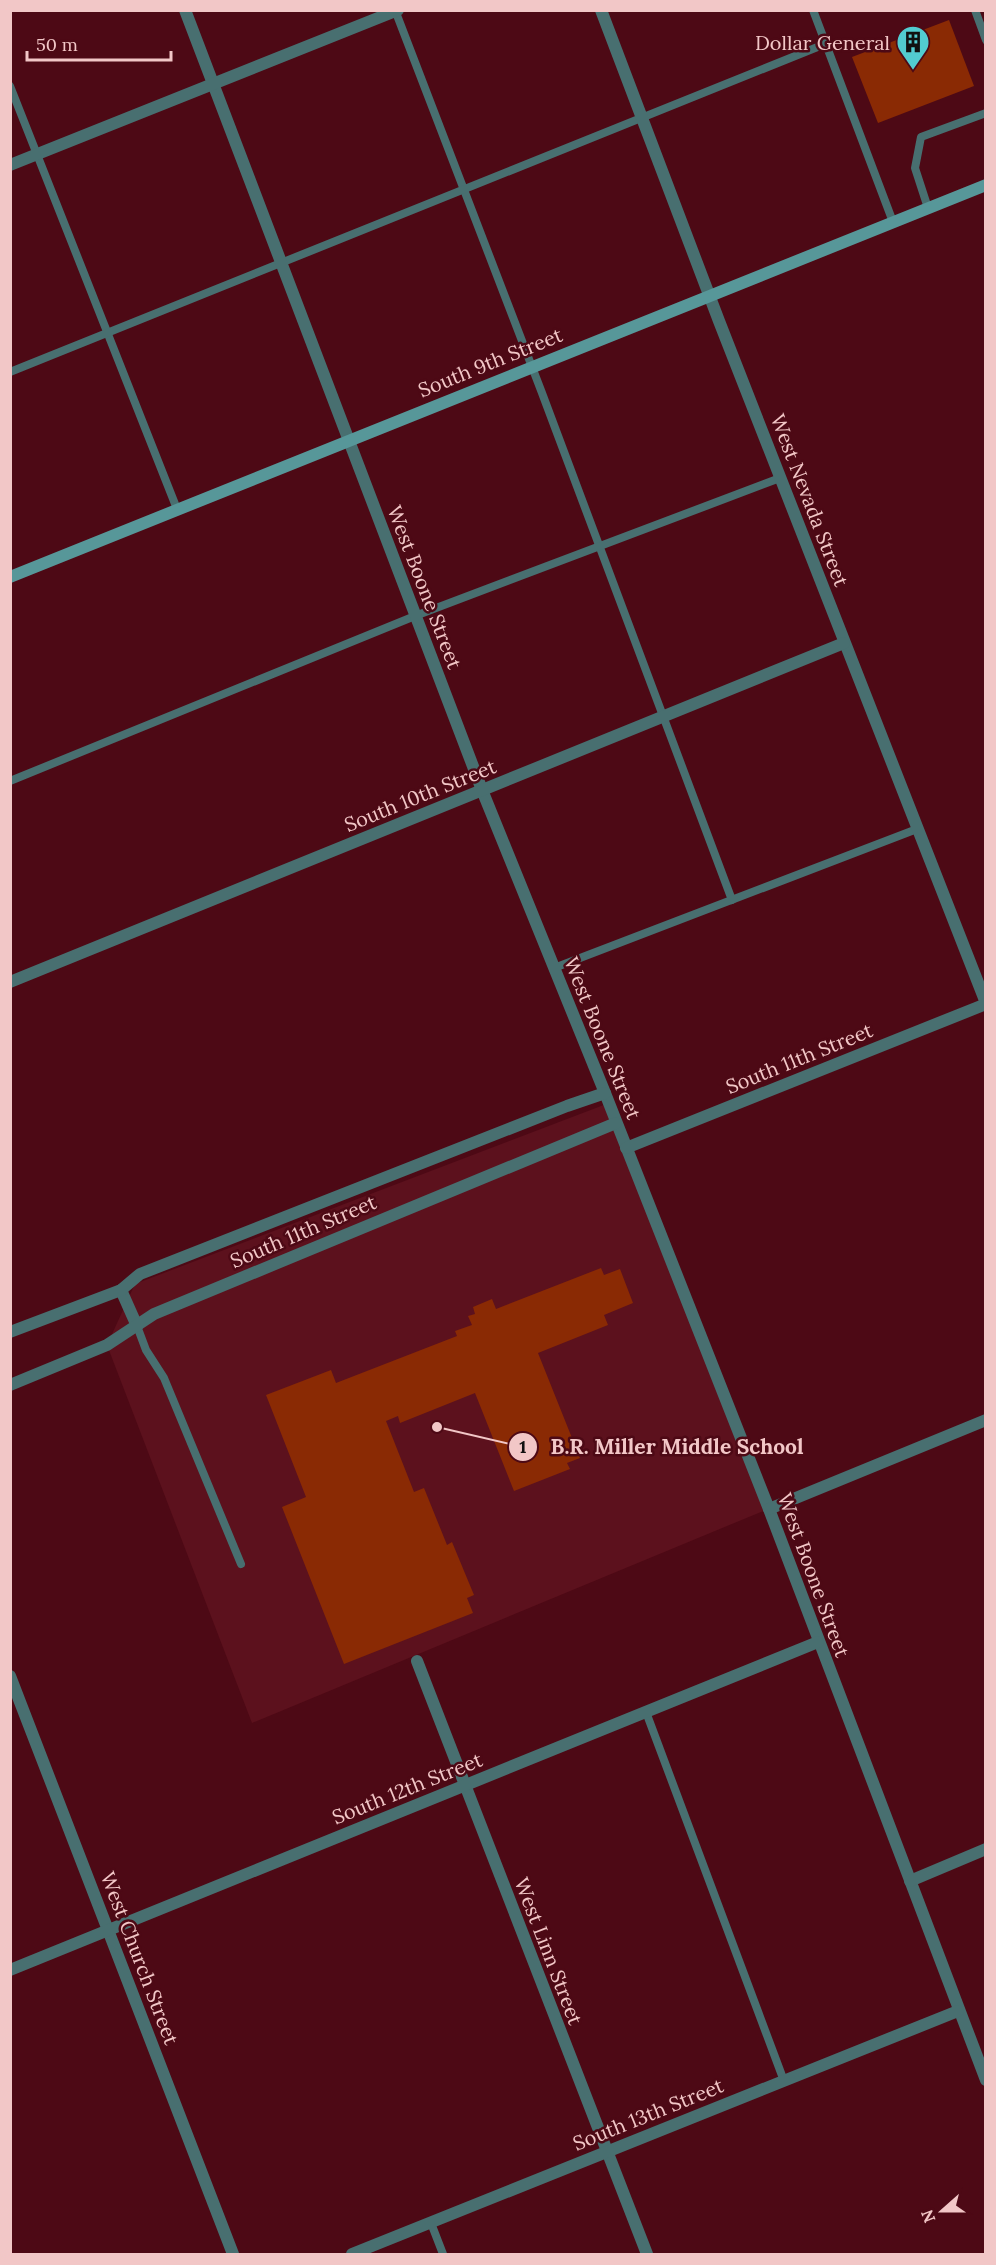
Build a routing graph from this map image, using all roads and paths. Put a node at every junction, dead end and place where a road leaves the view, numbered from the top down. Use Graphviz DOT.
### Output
graph roads {
  1 [pos="185,10"];
  2 [pos="601,10"];
  3 [pos="813,10"];
  4 [pos="975,10"];
  5 [pos="396,11"];
  6 [pos="986,40"];
  7 [pos="825,44"];
  8 [pos="214,84"];
  9 [pos="10,86"];
  10 [pos="986,113"];
  11 [pos="642,118"];
  12 [pos="37,154"];
  13 [pos="10,165"];
  14 [pos="986,185"];
  15 [pos="464,190"];
  16 [pos="928,208"];
  17 [pos="893,222"];
  18 [pos="281,263"];
  19 [pos="709,295"];
  20 [pos="108,333"];
  21 [pos="532,366"];
  22 [pos="10,372"];
  23 [pos="348,440"];
  24 [pos="780,478"];
  25 [pos="177,509"];
  26 [pos="600,547"];
  27 [pos="10,577"];
  28 [pos="415,616"];
  29 [pos="844,643"];
  30 [pos="664,716"];
  31 [pos="10,781"];
  32 [pos="482,790"];
  33 [pos="918,829"];
  34 [pos="732,900"];
  35 [pos="554,968"];
  36 [pos="10,982"];
  37 [pos="986,1003"];
  38 [pos="605,1093"];
  39 [pos="616,1123"];
  40 [pos="626,1149"];
  41 [pos="121,1290"];
  42 [pos="137,1326"];
  43 [pos="10,1332"];
  44 [pos="10,1385"];
  45 [pos="986,1420"];
  46 [pos="768,1509"];
  47 [pos="241,1564"];
  48 [pos="818,1642"];
  49 [pos="417,1661"];
  50 [pos="10,1677"];
  51 [pos="646,1712"];
  52 [pos="465,1785"];
  53 [pos="986,1849"];
  54 [pos="910,1881"];
  55 [pos="108,1930"];
  56 [pos="10,1970"];
  57 [pos="958,2011"];
  58 [pos="986,2080"];
  59 [pos="784,2081"];
  60 [pos="606,2152"];
  61 [pos="431,2223"];
  62 [pos="234,2254"];
  63 [pos="352,2254"];
  64 [pos="442,2254"];
  65 [pos="646,2254"];
  1 -- 8 [label="street, West Boone Street"];
  2 -- 11 [label="street, West Nevada Street"];
  3 -- 7 [label="lane"];
  4 -- 6 [label="lane"];
  5 -- 8 [label="street"];
  5 -- 15 [label="lane"];
  7 -- 11 [label="lane"];
  7 -- 17 [label="lane"];
  8 -- 12 [label="street"];
  8 -- 18 [label="street, West Boone Street"];
  9 -- 12 [label="lane"];
  10 -- 16 [label="lane"];
  11 -- 15 [label="lane"];
  11 -- 19 [label="street, West Nevada Street"];
  12 -- 13 [label="street"];
  12 -- 20 [label="lane"];
  14 -- 16 [label="main road, South 9th Street"];
  15 -- 18 [label="lane"];
  15 -- 21 [label="lane"];
  16 -- 17 [label="main road, South 9th Street"];
  17 -- 19 [label="main road, South 9th Street"];
  18 -- 20 [label="lane"];
  18 -- 23 [label="street, West Boone Street"];
  19 -- 21 [label="main road, South 9th Street"];
  19 -- 24 [label="street, West Nevada Street"];
  20 -- 22 [label="lane"];
  20 -- 25 [label="lane"];
  21 -- 23 [label="main road, South 9th Street"];
  21 -- 26 [label="lane"];
  23 -- 25 [label="main road, South 9th Street"];
  23 -- 28 [label="street, West Boone Street"];
  24 -- 26 [label="lane"];
  24 -- 29 [label="street, West Nevada Street"];
  25 -- 27 [label="main road, South 9th Street"];
  26 -- 28 [label="lane"];
  26 -- 30 [label="lane"];
  28 -- 31 [label="lane"];
  28 -- 32 [label="street, West Boone Street"];
  29 -- 30 [label="street, South 10th Street"];
  29 -- 33 [label="street, West Nevada Street"];
  30 -- 32 [label="street, South 10th Street"];
  30 -- 34 [label="lane"];
  32 -- 35 [label="street, West Boone Street"];
  32 -- 36 [label="street, South 10th Street"];
  33 -- 34 [label="lane"];
  33 -- 37 [label="street, West Nevada Street"];
  34 -- 35 [label="lane"];
  35 -- 38 [label="street, West Boone Street"];
  37 -- 40 [label="street, South 11th Street"];
  38 -- 39 [label="street, West Boone Street"];
  38 -- 41 [label="street, South 11th Street"];
  39 -- 40 [label="street, West Boone Street"];
  39 -- 42 [label="street, South 11th Street"];
  40 -- 46 [label="street, West Boone Street"];
  41 -- 42 [label="street"];
  41 -- 43 [label="street, South 11th Street"];
  42 -- 44 [label="street, South 11th Street"];
  42 -- 47 [label="lane"];
  45 -- 46 [label="street"];
  46 -- 48 [label="street, West Boone Street"];
  48 -- 51 [label="street, South 12th Street"];
  48 -- 54 [label="street, West Boone Street"];
  49 -- 52 [label="street, West Linn Street"];
  50 -- 55 [label="street, West Church Street"];
  51 -- 52 [label="street, South 12th Street"];
  51 -- 59 [label="lane"];
  52 -- 55 [label="street, South 12th Street"];
  52 -- 60 [label="street, West Linn Street"];
  53 -- 54 [label="street"];
  54 -- 57 [label="street, West Boone Street"];
  55 -- 56 [label="street, South 12th Street"];
  55 -- 62 [label="street, West Church Street"];
  57 -- 58 [label="street, West Boone Street"];
  57 -- 59 [label="street, South 13th Street"];
  59 -- 60 [label="street, South 13th Street"];
  60 -- 61 [label="street, South 13th Street"];
  60 -- 65 [label="street, West Linn Street"];
  61 -- 63 [label="street, South 13th Street"];
  61 -- 64 [label="lane"];
}
